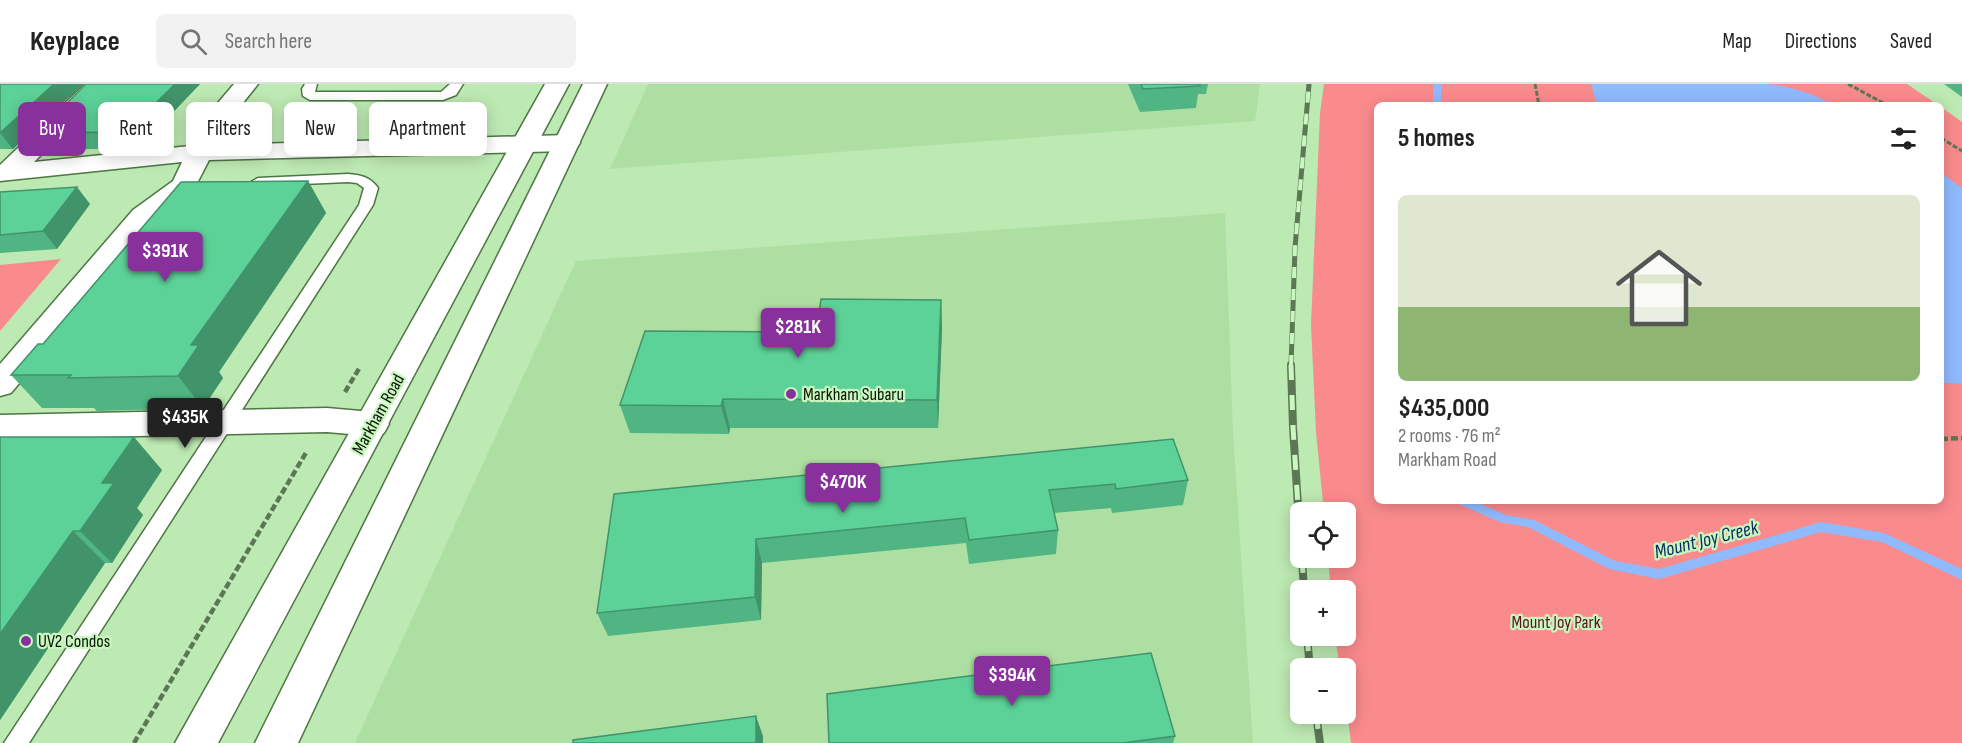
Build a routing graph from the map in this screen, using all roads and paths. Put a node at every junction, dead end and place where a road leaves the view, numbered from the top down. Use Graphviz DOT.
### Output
graph roads {
  1 [pos="99,84"];
  2 [pos="246,84"];
  3 [pos="311,84"];
  4 [pos="457,84"];
  5 [pos="557,84"];
  6 [pos="595,84"];
  7 [pos="1535,84"];
  8 [pos="1848,84"];
  9 [pos="231,102"];
  10 [pos="1538,102"];
  11 [pos="1881,102"];
  12 [pos="1944,140"];
  13 [pos="527,142"];
  14 [pos="567,142"];
  15 [pos="272,151"];
  16 [pos="1962,152"];
  17 [pos="186,154"];
  18 [pos="199,156"];
  19 [pos="4,173"];
  20 [pos="242,183"];
  21 [pos="0,385"];
  22 [pos="225,422"];
  23 [pos="372,424"];
  24 [pos="0,427"];
  25 [pos="1962,438"];
  26 [pos="1944,439"];
  27 [pos="308,448"];
  28 [pos="16,743"];
  29 [pos="134,743"];
  30 [pos="196,743"];
  31 [pos="276,743"];
  1 -- 19 [label="main road"];
  2 -- 9 [label="main road"];
  3 -- 4 [label="lane"];
  5 -- 13 [label="main road, Markham Road"];
  6 -- 14 [label="main road"];
  7 -- 10 [label="path"];
  8 -- 11 [label="path"];
  12 -- 16 [label="path"];
  13 -- 14 [label="main road"];
  13 -- 15 [label="main road"];
  13 -- 23 [label="main road, Markham Road"];
  14 -- 31 [label="main road"];
  17 -- 19 [label="main road"];
  18 -- 21 [label="main road"];
  20 -- 22 [label="lane"];
  22 -- 23 [label="main road"];
  22 -- 24 [label="main road"];
  22 -- 28 [label="lane"];
  23 -- 30 [label="main road, Markham Road"];
  25 -- 26 [label="path"];
  27 -- 29 [label="path"];
}
